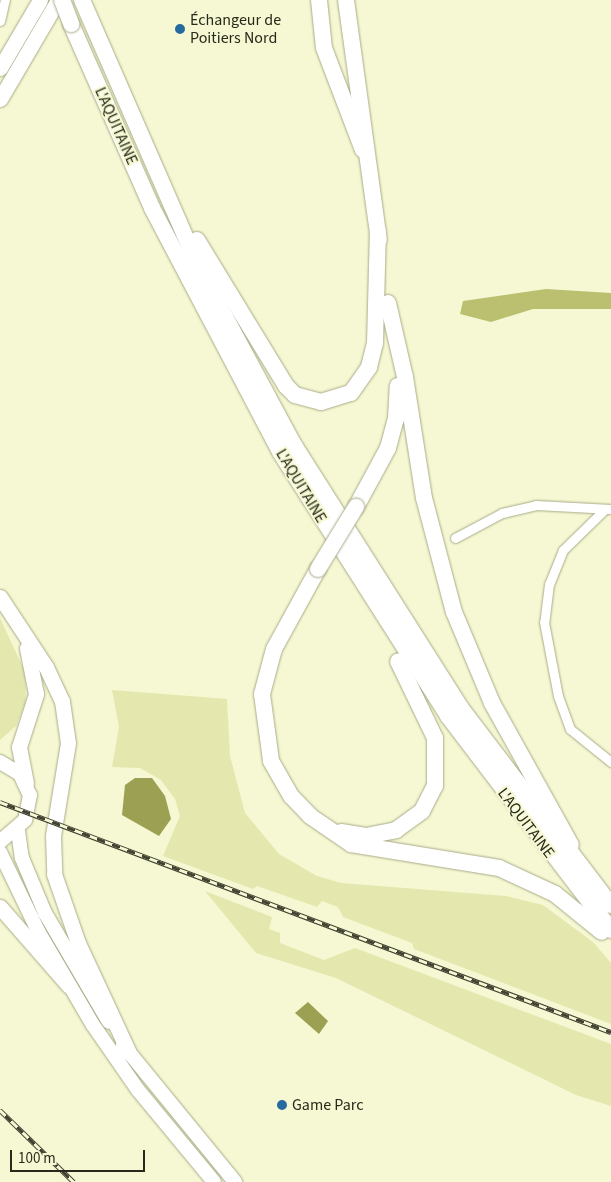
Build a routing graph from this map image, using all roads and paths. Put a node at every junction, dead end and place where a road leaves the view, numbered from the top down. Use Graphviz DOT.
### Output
graph roads {
  1 [pos="5,0"];
  2 [pos="40,0"];
  3 [pos="58,0"];
  4 [pos="63,0"];
  5 [pos="319,0"];
  6 [pos="346,0"];
  7 [pos="85,2"];
  8 [pos="0,21"];
  9 [pos="0,68"];
  10 [pos="4,92"];
  11 [pos="368,164"];
  12 [pos="378,231"];
  13 [pos="388,303"];
  14 [pos="281,455"];
  15 [pos="608,509"];
  16 [pos="455,538"];
  17 [pos="0,597"];
  18 [pos="18,626"];
  19 [pos="0,762"];
  20 [pos="611,762"];
  21 [pos="26,783"];
  22 [pos="328,828"];
  23 [pos="18,831"];
  24 [pos="0,842"];
  25 [pos="0,852"];
  26 [pos="582,870"];
  27 [pos="611,905"];
  28 [pos="0,907"];
  29 [pos="611,930"];
  30 [pos="611,940"];
  31 [pos="69,986"];
  32 [pos="129,1053"];
  33 [pos="214,1182"];
  34 [pos="235,1182"];
  1 -- 8 [label="street"];
  2 -- 9 [label="highway"];
  3 -- 10 [label="highway"];
  4 -- 10 [label="highway"];
  4 -- 14 [label="highway, L'AQUITAINE, bridge"];
  5 -- 11 [label="highway"];
  6 -- 11 [label="highway"];
  7 -- 12 [label="highway"];
  7 -- 26 [label="highway, L'AQUITAINE"];
  11 -- 12 [label="highway"];
  12 -- 13 [label="highway"];
  13 -- 22 [label="highway, bridge"];
  13 -- 26 [label="highway"];
  14 -- 22 [label="highway"];
  14 -- 29 [label="highway, L'AQUITAINE"];
  15 -- 16 [label="street"];
  15 -- 20 [label="street"];
  17 -- 18 [label="highway"];
  18 -- 21 [label="highway"];
  18 -- 32 [label="highway"];
  19 -- 21 [label="main road"];
  21 -- 23 [label="main road"];
  22 -- 30 [label="highway"];
  23 -- 24 [label="main road"];
  23 -- 32 [label="main road"];
  25 -- 31 [label="main road"];
  26 -- 27 [label="highway, L'AQUITAINE"];
  28 -- 31 [label="highway"];
  31 -- 33 [label="main road"];
  32 -- 34 [label="main road"];
}
